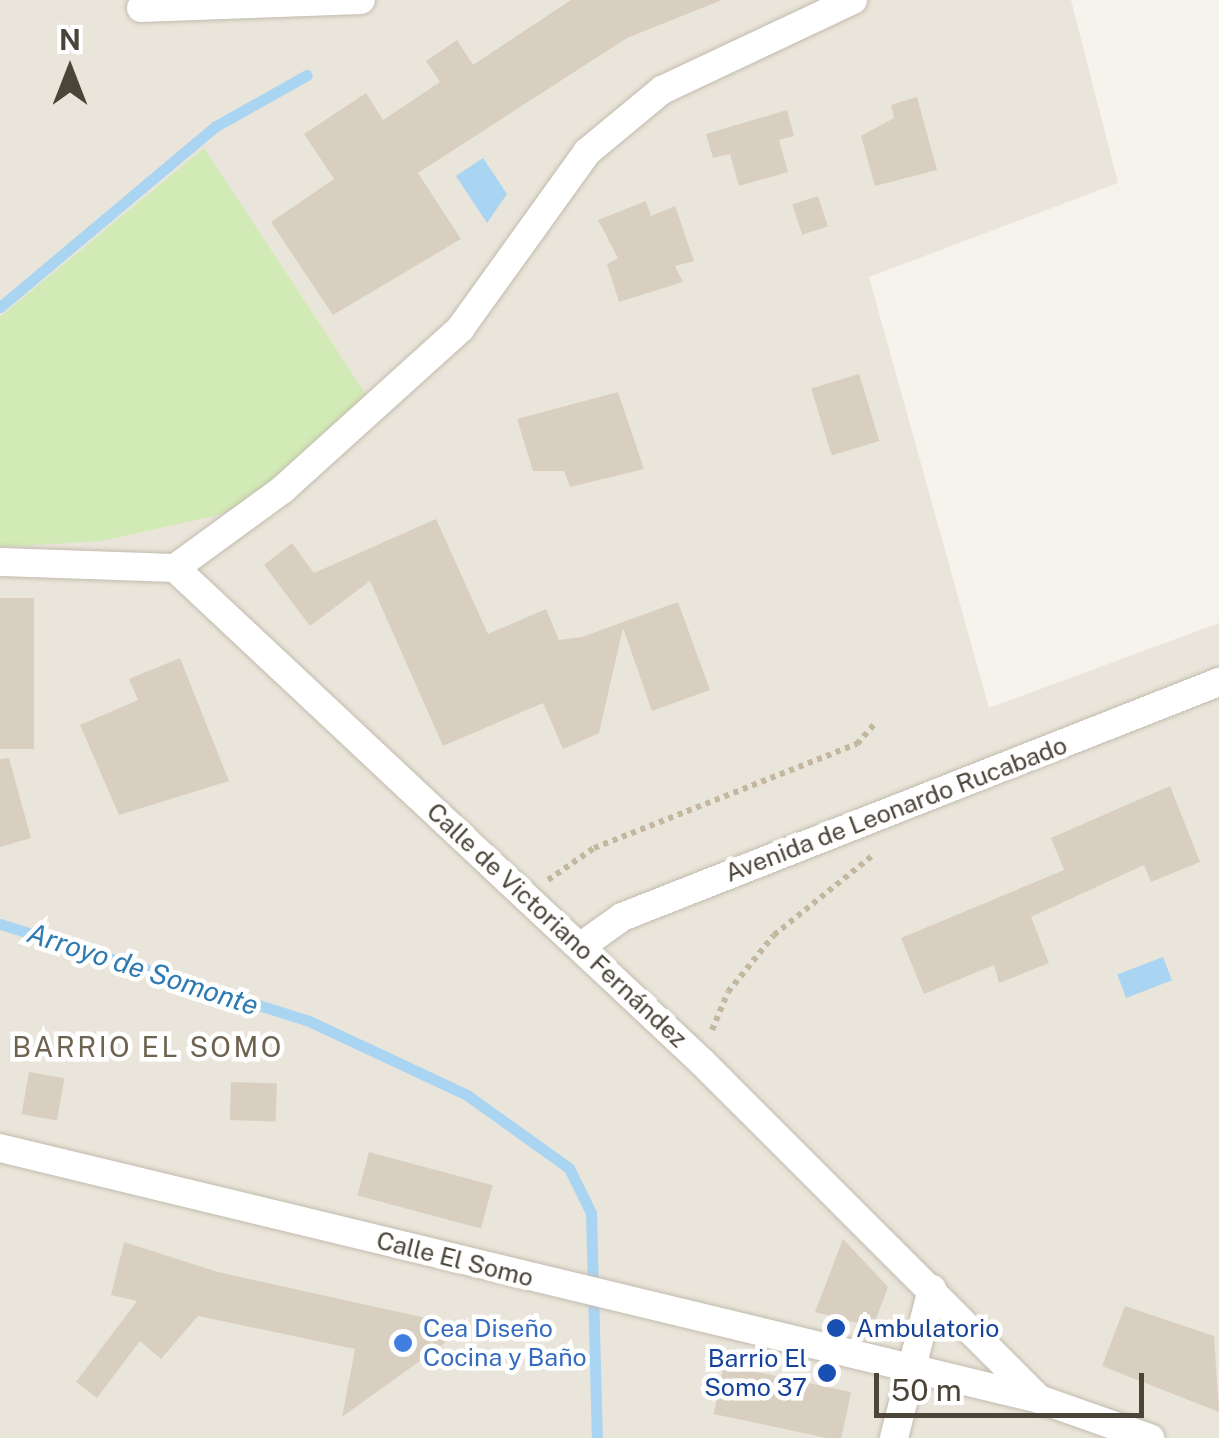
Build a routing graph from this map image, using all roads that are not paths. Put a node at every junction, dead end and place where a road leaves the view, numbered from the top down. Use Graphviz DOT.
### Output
graph roads {
  1 [pos="361,0"];
  2 [pos="853,0"];
  3 [pos="142,8"];
  4 [pos="0,562"];
  5 [pos="176,568"];
  6 [pos="1219,682"];
  7 [pos="580,947"];
  8 [pos="0,1148"];
  9 [pos="932,1290"];
  10 [pos="910,1367"];
  11 [pos="1039,1399"];
  12 [pos="894,1438"];
  13 [pos="1150,1438"];
  1 -- 3 [label="street"];
  2 -- 5 [label="street"];
  4 -- 5 [label="street"];
  5 -- 7 [label="street, Calle de Victoriano Fernández"];
  6 -- 7 [label="street, Avenida de Leonardo Rucabado"];
  7 -- 9 [label="street, Calle de Victoriano Fernández"];
  8 -- 10 [label="street, Calle El Somo"];
  9 -- 10 [label="street"];
  9 -- 11 [label="street, Calle de Victoriano Fernández"];
  10 -- 11 [label="street, Calle El Somo"];
  10 -- 12 [label="street"];
  11 -- 13 [label="street, Calle El Somo"];
}
